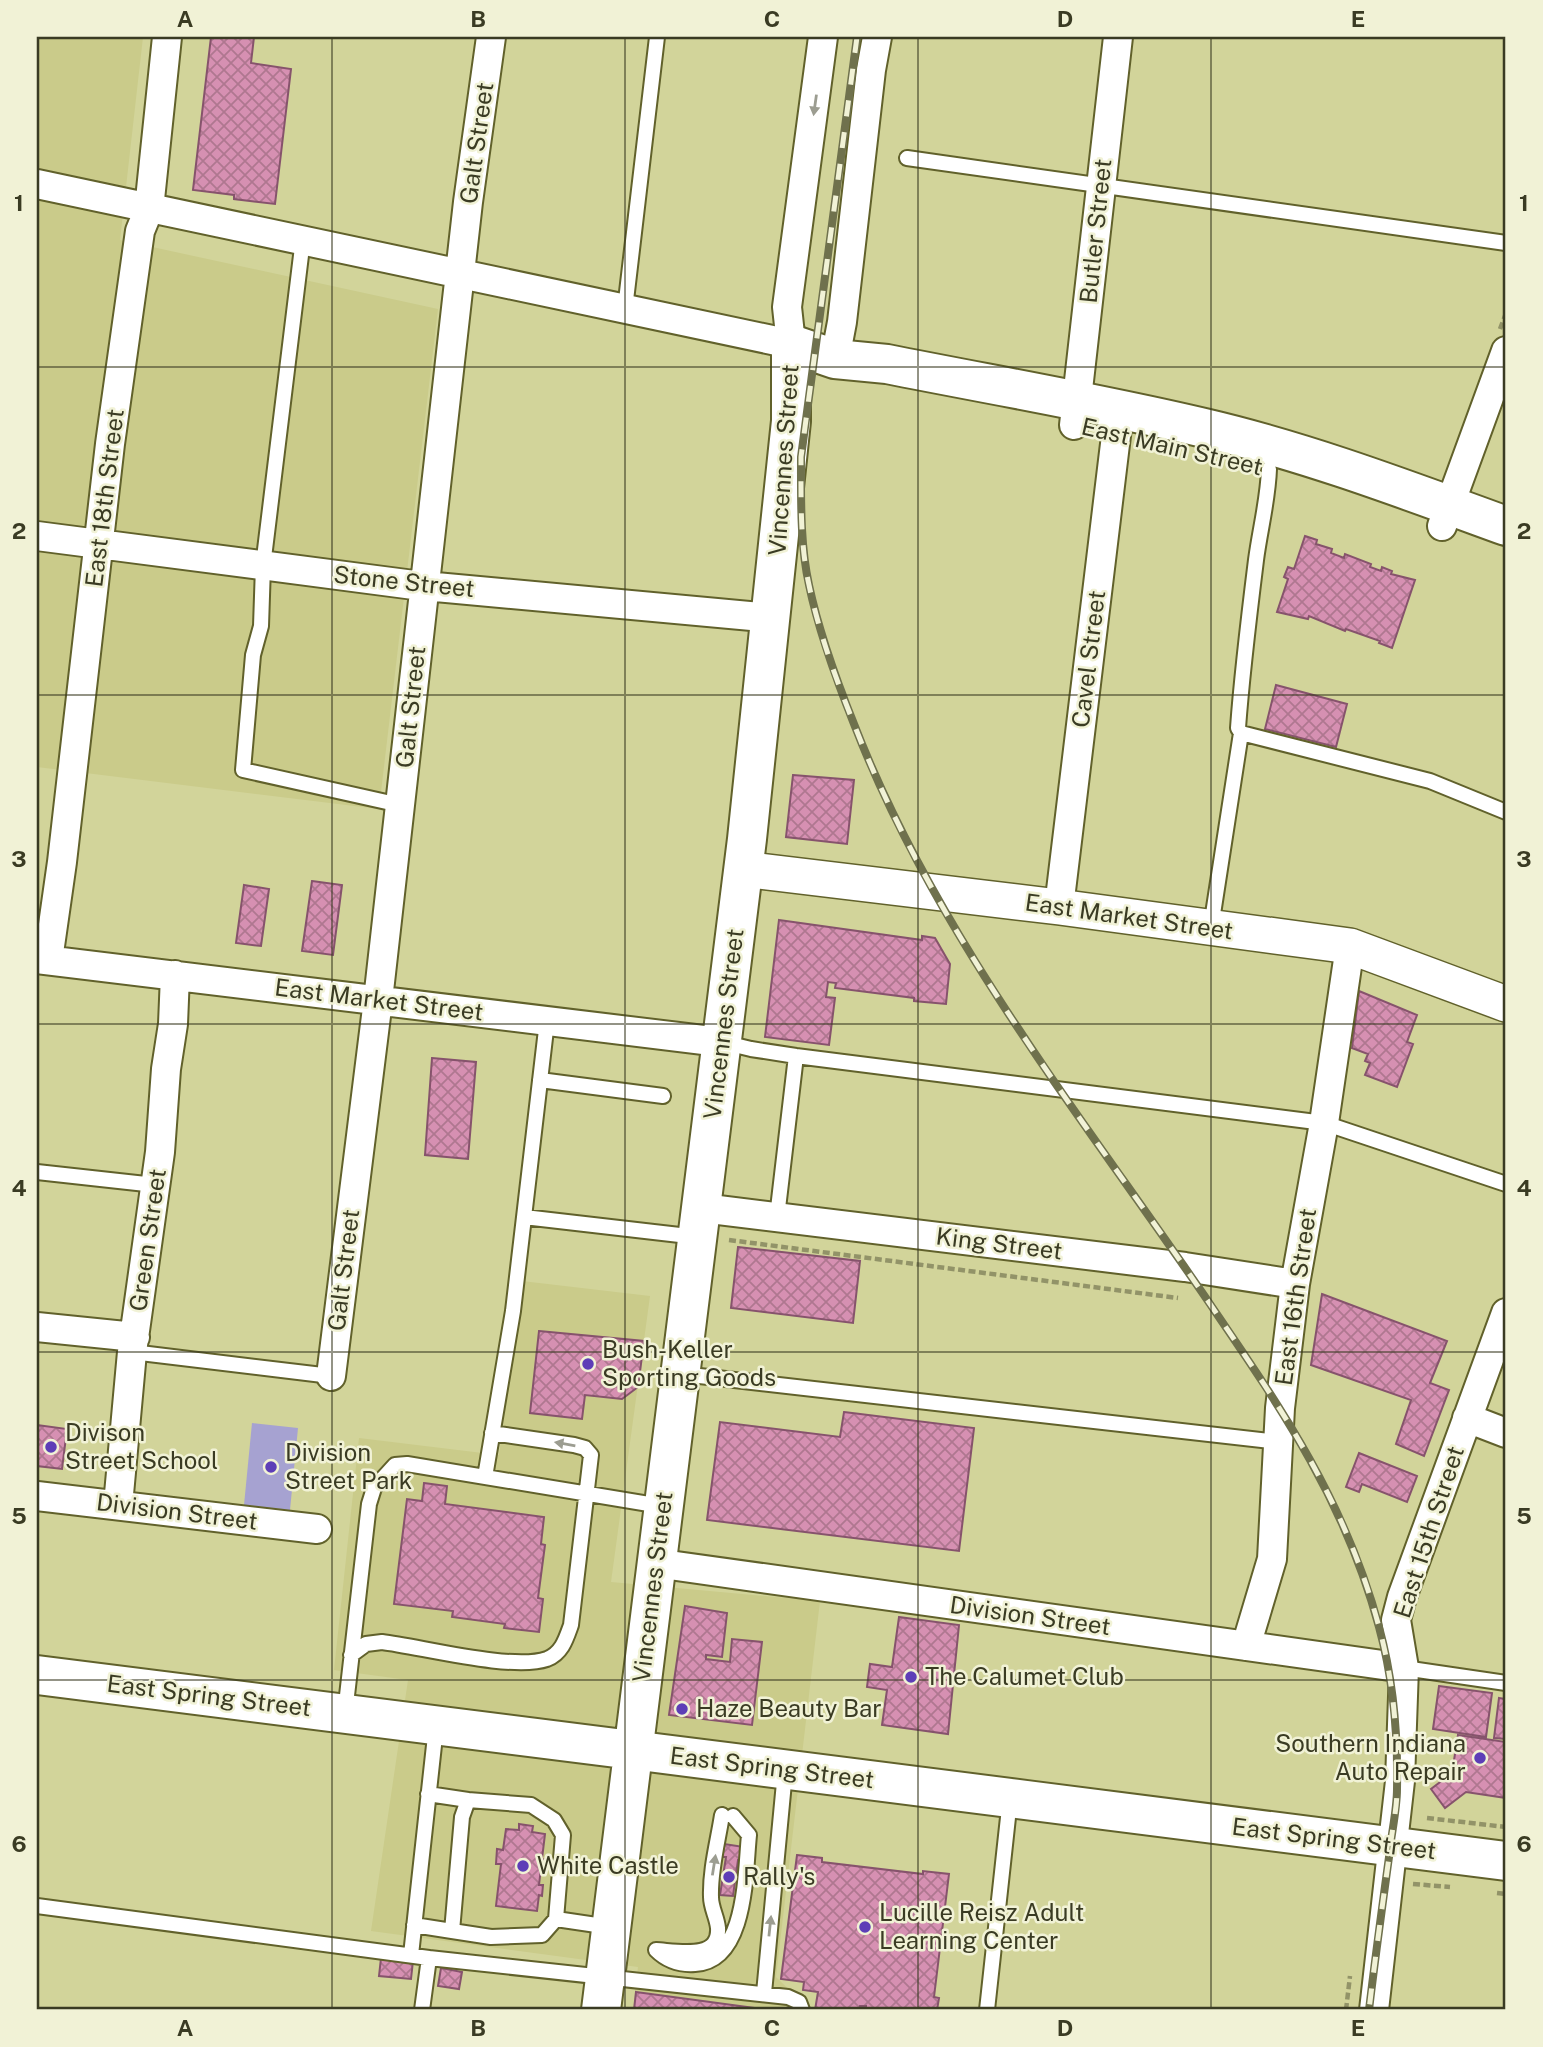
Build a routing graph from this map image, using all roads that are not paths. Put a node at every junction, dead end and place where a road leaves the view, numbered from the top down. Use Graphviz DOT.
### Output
graph roads {
  1 [pos="167,37"];
  2 [pos="491,37"];
  3 [pos="657,37"];
  4 [pos="823,37"];
  5 [pos="877,37"];
  6 [pos="1118,37"];
  7 [pos="908,158"];
  8 [pos="37,184"];
  9 [pos="1101,185"];
  10 [pos="149,209"];
  11 [pos="303,239"];
  12 [pos="1506,243"];
  13 [pos="460,274"];
  14 [pos="625,309"];
  15 [pos="791,344"];
  16 [pos="1506,351"];
  17 [pos="835,359"];
  18 [pos="1076,413"];
  19 [pos="1117,422"];
  20 [pos="1269,469"];
  21 [pos="1446,516"];
  22 [pos="1506,526"];
  23 [pos="37,537"];
  24 [pos="99,545"];
  25 [pos="1506,550"];
  26 [pos="263,566"];
  27 [pos="424,586"];
  28 [pos="772,618"];
  29 [pos="1241,733"];
  30 [pos="400,805"];
  31 [pos="1506,812"];
  32 [pos="743,869"];
  33 [pos="1059,907"];
  34 [pos="1211,928"];
  35 [pos="1350,946"];
  36 [pos="43,959"];
  37 [pos="175,975"];
  38 [pos="378,1000"];
  39 [pos="1506,1004"];
  40 [pos="547,1021"];
  41 [pos="720,1042"];
  42 [pos="796,1056"];
  43 [pos="540,1080"];
  44 [pos="663,1096"];
  45 [pos="1324,1123"];
  46 [pos="37,1172"];
  47 [pos="1506,1184"];
  48 [pos="155,1185"];
  49 [pos="524,1217"];
  50 [pos="777,1217"];
  51 [pos="710,1229"];
  52 [pos="1295,1284"];
  53 [pos="1506,1313"];
  54 [pos="37,1327"];
  55 [pos="134,1345"];
  56 [pos="680,1373"];
  57 [pos="331,1376"];
  58 [pos="1467,1418"];
  59 [pos="492,1433"];
  60 [pos="1506,1433"];
  61 [pos="1278,1442"];
  62 [pos="485,1477"];
  63 [pos="585,1494"];
  64 [pos="37,1496"];
  65 [pos="118,1505"];
  66 [pos="663,1507"];
  67 [pos="317,1529"];
  68 [pos="655,1563"];
  69 [pos="1246,1646"];
  70 [pos="351,1655"];
  71 [pos="1404,1668"];
  72 [pos="37,1675"];
  73 [pos="1506,1683"];
  74 [pos="345,1713"];
  75 [pos="436,1724"];
  76 [pos="632,1750"];
  77 [pos="785,1769"];
  78 [pos="428,1794"];
  79 [pos="1010,1798"];
  80 [pos="468,1800"];
  81 [pos="728,1816"];
  82 [pos="1394,1847"];
  83 [pos="1499,1877"];
  84 [pos="37,1906"];
  85 [pos="556,1919"];
  86 [pos="414,1925"];
  87 [pos="611,1927"];
  88 [pos="452,1931"];
  89 [pos="411,1955"];
  90 [pos="429,1958"];
  91 [pos="764,1993"];
  92 [pos="603,1994"];
  93 [pos="422,2010"];
  94 [pos="802,2010"];
  95 [pos="988,2010"];
  96 [pos="1374,2010"];
  1 -- 10 [label="street, East 18th Street"];
  2 -- 13 [label="street, Galt Street"];
  3 -- 14 [label="lane"];
  4 -- 15 [label="street, Vincennes Street, one-way"];
  5 -- 17 [label="street, Vincennes Street"];
  6 -- 9 [label="street, Butler Street"];
  7 -- 9 [label="lane"];
  8 -- 10 [label="street"];
  9 -- 12 [label="lane"];
  9 -- 18 [label="street, Butler Street"];
  10 -- 11 [label="street"];
  10 -- 24 [label="street, East 18th Street"];
  11 -- 13 [label="street"];
  11 -- 26 [label="lane"];
  13 -- 14 [label="street"];
  13 -- 27 [label="street, Galt Street"];
  14 -- 15 [label="street"];
  15 -- 17 [label="main road, East Main Street"];
  15 -- 28 [label="main road, Vincennes Street"];
  16 -- 21 [label="street"];
  17 -- 18 [label="main road, East Main Street"];
  18 -- 19 [label="main road, East Main Street"];
  19 -- 20 [label="main road, East Main Street"];
  19 -- 21 [label="main road, East Main Street"];
  19 -- 33 [label="street, Cavel Street"];
  20 -- 21 [label="main road, East Main Street"];
  20 -- 29 [label="lane"];
  21 -- 22 [label="main road, East Main Street"];
  21 -- 25 [label="main road, East Main Street"];
  23 -- 24 [label="street, Stone Street"];
  24 -- 26 [label="street, Stone Street"];
  24 -- 36 [label="street, East 18th Street"];
  26 -- 27 [label="street, Stone Street"];
  26 -- 30 [label="lane"];
  27 -- 28 [label="street, Stone Street"];
  27 -- 30 [label="street, Galt Street"];
  28 -- 32 [label="main road, Vincennes Street"];
  29 -- 31 [label="lane"];
  29 -- 34 [label="lane"];
  30 -- 38 [label="street, Galt Street"];
  32 -- 33 [label="street, East Market Street"];
  32 -- 41 [label="main road, Vincennes Street"];
  33 -- 34 [label="street, East Market Street"];
  34 -- 35 [label="street, East Market Street"];
  35 -- 39 [label="street, East Market Street"];
  35 -- 45 [label="street, East 16th Street"];
  36 -- 37 [label="street, East Market Street"];
  37 -- 38 [label="street, East Market Street"];
  37 -- 48 [label="street, Green Street"];
  38 -- 40 [label="street, East Market Street"];
  38 -- 57 [label="street, Galt Street"];
  40 -- 41 [label="street, East Market Street"];
  40 -- 43 [label="lane"];
  41 -- 42 [label="lane"];
  41 -- 51 [label="main road, Vincennes Street"];
  42 -- 45 [label="lane"];
  42 -- 50 [label="lane"];
  43 -- 44 [label="lane"];
  43 -- 49 [label="lane"];
  45 -- 47 [label="lane"];
  45 -- 52 [label="street, East 16th Street"];
  46 -- 48 [label="lane"];
  48 -- 55 [label="street, Green Street"];
  49 -- 51 [label="lane"];
  49 -- 59 [label="lane"];
  50 -- 51 [label="street, King Street"];
  50 -- 52 [label="street, King Street"];
  51 -- 56 [label="main road, Vincennes Street"];
  52 -- 61 [label="street, East 16th Street"];
  53 -- 58 [label="street, East 15th Street"];
  54 -- 55 [label="street"];
  55 -- 57 [label="lane"];
  55 -- 65 [label="street, Green Street"];
  56 -- 61 [label="lane"];
  56 -- 66 [label="main road, Vincennes Street"];
  58 -- 60 [label="street"];
  58 -- 71 [label="street, East 15th Street"];
  59 -- 62 [label="lane"];
  63 -- 59 [label="lane, one-way"];
  61 -- 69 [label="street, East 16th Street"];
  62 -- 63 [label="lane"];
  62 -- 70 [label="lane"];
  63 -- 66 [label="lane"];
  63 -- 70 [label="lane"];
  64 -- 65 [label="street, Division Street"];
  65 -- 67 [label="street, Division Street"];
  66 -- 68 [label="main road, Vincennes Street"];
  68 -- 69 [label="street, Division Street"];
  68 -- 76 [label="main road, Vincennes Street"];
  69 -- 71 [label="street, Division Street"];
  70 -- 74 [label="lane"];
  71 -- 73 [label="lane"];
  71 -- 82 [label="street, East 15th Street"];
  72 -- 74 [label="main road, East Spring Street"];
  74 -- 75 [label="main road, East Spring Street"];
  75 -- 76 [label="main road, East Spring Street"];
  75 -- 78 [label="lane"];
  76 -- 77 [label="main road, East Spring Street"];
  76 -- 87 [label="main road, Vincennes Street"];
  77 -- 79 [label="main road, East Spring Street"];
  91 -- 77 [label="lane, one-way"];
  78 -- 80 [label="lane"];
  78 -- 86 [label="lane"];
  79 -- 82 [label="main road, East Spring Street"];
  79 -- 95 [label="lane"];
  80 -- 85 [label="lane"];
  80 -- 88 [label="lane"];
  81 -- 81 [label="lane, one-way"];
  82 -- 83 [label="main road, East Spring Street"];
  82 -- 96 [label="street, East 15th Street"];
  84 -- 89 [label="lane"];
  85 -- 87 [label="lane"];
  85 -- 88 [label="lane"];
  86 -- 88 [label="lane"];
  86 -- 89 [label="lane"];
  87 -- 92 [label="main road, Vincennes Street"];
  89 -- 90 [label="lane"];
  90 -- 92 [label="lane"];
  90 -- 93 [label="lane"];
  91 -- 92 [label="lane"];
  91 -- 94 [label="lane"];
}
